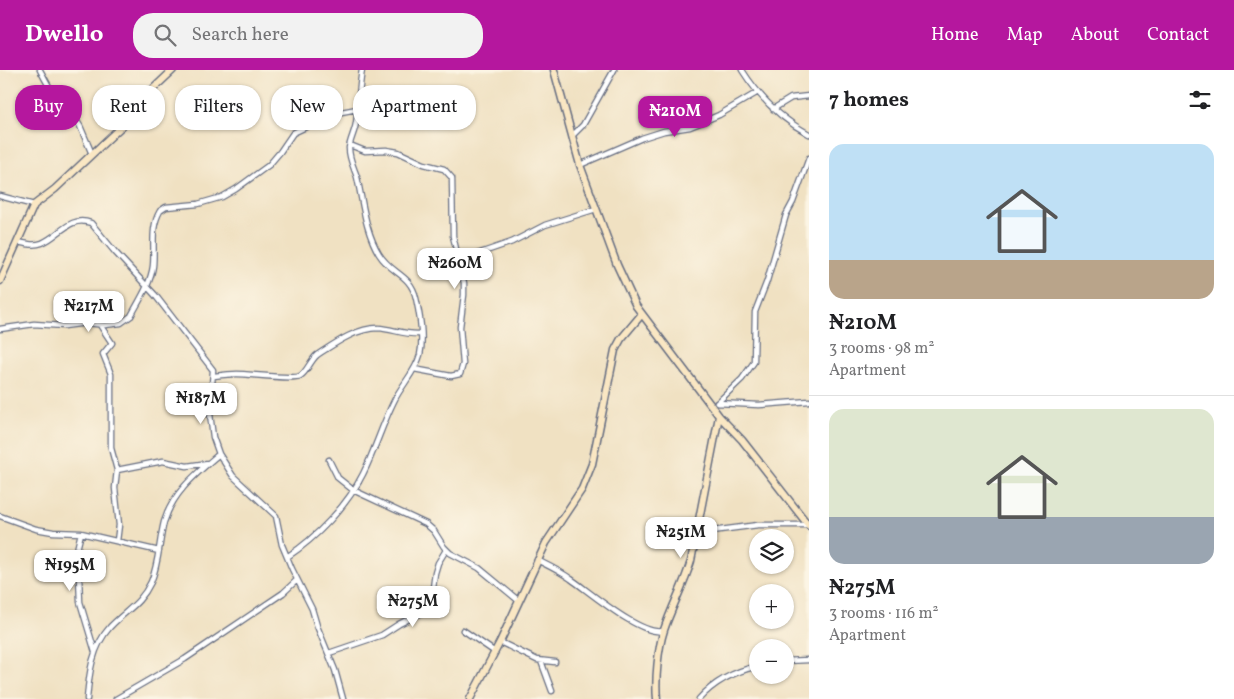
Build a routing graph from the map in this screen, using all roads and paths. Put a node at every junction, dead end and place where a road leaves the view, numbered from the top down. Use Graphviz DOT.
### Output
graph roads {
  1 [pos="40,70"];
  2 [pos="173,70"];
  3 [pos="362,70"];
  4 [pos="554,70"];
  5 [pos="614,70"];
  6 [pos="742,70"];
  7 [pos="360,85"];
  8 [pos="758,92"];
  9 [pos="809,96"];
  10 [pos="773,109"];
  11 [pos="353,110"];
  12 [pos="354,130"];
  13 [pos="809,134"];
  14 [pos="572,136"];
  15 [pos="350,145"];
  16 [pos="92,154"];
  17 [pos="809,158"];
  18 [pos="580,165"];
  19 [pos="0,196"];
  20 [pos="34,205"];
  21 [pos="596,209"];
  22 [pos="18,242"];
  23 [pos="460,260"];
  24 [pos="0,281"];
  25 [pos="146,286"];
  26 [pos="642,314"];
  27 [pos="100,325"];
  28 [pos="0,328"];
  29 [pos="421,334"];
  30 [pos="414,369"];
  31 [pos="214,376"];
  32 [pos="809,401"];
  33 [pos="714,404"];
  34 [pos="719,416"];
  35 [pos="219,454"];
  36 [pos="328,460"];
  37 [pos="209,462"];
  38 [pos="116,470"];
  39 [pos="353,490"];
  40 [pos="0,516"];
  41 [pos="808,525"];
  42 [pos="81,533"];
  43 [pos="697,533"];
  44 [pos="117,541"];
  45 [pos="446,550"];
  46 [pos="159,551"];
  47 [pos="287,557"];
  48 [pos="537,560"];
  49 [pos="297,580"];
  50 [pos="519,601"];
  51 [pos="463,630"];
  52 [pos="663,631"];
  53 [pos="500,642"];
  54 [pos="95,652"];
  55 [pos="495,652"];
  56 [pos="329,653"];
  57 [pos="809,660"];
  58 [pos="541,661"];
  59 [pos="794,661"];
  60 [pos="555,662"];
  61 [pos="749,669"];
  62 [pos="552,691"];
  63 [pos="468,698"];
  64 [pos="87,699"];
  65 [pos="116,699"];
  66 [pos="343,699"];
  67 [pos="657,699"];
  68 [pos="700,699"];
  1 -- 16 [label="street"];
  2 -- 16 [label="street"];
  3 -- 7 [label="street"];
  4 -- 14 [label="street"];
  5 -- 14 [label="street"];
  6 -- 8 [label="street"];
  8 -- 10 [label="street"];
  8 -- 18 [label="street"];
  9 -- 10 [label="street"];
  10 -- 13 [label="street"];
  11 -- 25 [label="street"];
  12 -- 15 [label="street"];
  14 -- 18 [label="street"];
  15 -- 23 [label="street"];
  15 -- 29 [label="street"];
  16 -- 20 [label="street"];
  17 -- 33 [label="street"];
  18 -- 21 [label="street"];
  19 -- 20 [label="street"];
  20 -- 22 [label="street"];
  21 -- 23 [label="street"];
  21 -- 26 [label="street"];
  22 -- 24 [label="street"];
  22 -- 25 [label="street"];
  23 -- 30 [label="street"];
  25 -- 27 [label="street"];
  25 -- 31 [label="street"];
  26 -- 33 [label="street"];
  26 -- 48 [label="street"];
  27 -- 28 [label="street"];
  27 -- 38 [label="street"];
  29 -- 30 [label="street"];
  29 -- 31 [label="street"];
  30 -- 39 [label="street"];
  31 -- 35 [label="street"];
  32 -- 33 [label="street"];
  33 -- 34 [label="street"];
  34 -- 41 [label="street"];
  34 -- 43 [label="street"];
  35 -- 37 [label="street"];
  35 -- 47 [label="street"];
  36 -- 39 [label="street"];
  37 -- 38 [label="street"];
  37 -- 46 [label="street"];
  38 -- 44 [label="street"];
  39 -- 45 [label="street"];
  39 -- 47 [label="street"];
  40 -- 42 [label="street"];
  41 -- 43 [label="street"];
  42 -- 44 [label="street"];
  42 -- 54 [label="street"];
  43 -- 52 [label="street"];
  44 -- 46 [label="street"];
  45 -- 50 [label="street"];
  45 -- 56 [label="street"];
  46 -- 54 [label="street"];
  47 -- 49 [label="street"];
  48 -- 50 [label="street"];
  48 -- 52 [label="street"];
  49 -- 56 [label="street"];
  49 -- 65 [label="street"];
  50 -- 53 [label="street"];
  51 -- 55 [label="street"];
  52 -- 67 [label="street"];
  53 -- 55 [label="street"];
  53 -- 58 [label="street"];
  54 -- 64 [label="street"];
  55 -- 63 [label="street"];
  56 -- 66 [label="street"];
  57 -- 59 [label="street"];
  58 -- 60 [label="street"];
  58 -- 62 [label="street"];
  61 -- 68 [label="street"];
}
